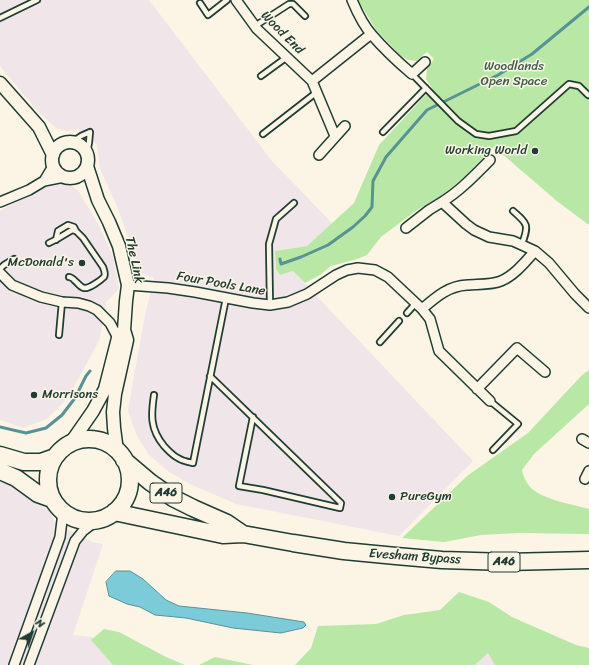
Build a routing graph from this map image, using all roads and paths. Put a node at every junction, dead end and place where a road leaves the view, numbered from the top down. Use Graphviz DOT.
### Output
graph roads {
  1 [pos="37,0"];
  2 [pos="227,0"];
  3 [pos="236,0"];
  4 [pos="352,0"];
  5 [pos="200,4"];
  6 [pos="305,16"];
  7 [pos="0,18"];
  8 [pos="255,26"];
  9 [pos="371,34"];
  10 [pos="287,57"];
  11 [pos="425,62"];
  12 [pos="412,74"];
  13 [pos="261,76"];
  14 [pos="312,81"];
  15 [pos="0,83"];
  16 [pos="426,88"];
  17 [pos="317,92"];
  18 [pos="588,95"];
  19 [pos="345,126"];
  20 [pos="39,128"];
  21 [pos="383,132"];
  22 [pos="263,134"];
  23 [pos="335,136"];
  24 [pos="69,142"];
  25 [pos="318,155"];
  26 [pos="53,160"];
  27 [pos="490,160"];
  28 [pos="87,166"];
  29 [pos="70,177"];
  30 [pos="44,181"];
  31 [pos="98,200"];
  32 [pos="0,202"];
  33 [pos="442,202"];
  34 [pos="294,203"];
  35 [pos="513,211"];
  36 [pos="406,228"];
  37 [pos="49,243"];
  38 [pos="522,244"];
  39 [pos="535,251"];
  40 [pos="14,259"];
  41 [pos="0,269"];
  42 [pos="0,273"];
  43 [pos="68,277"];
  44 [pos="128,285"];
  45 [pos="226,298"];
  46 [pos="62,302"];
  47 [pos="270,305"];
  48 [pos="588,305"];
  49 [pos="419,306"];
  50 [pos="407,313"];
  51 [pos="399,322"];
  52 [pos="121,334"];
  53 [pos="59,335"];
  54 [pos="380,342"];
  55 [pos="545,372"];
  56 [pos="210,376"];
  57 [pos="477,389"];
  58 [pos="154,395"];
  59 [pos="490,401"];
  60 [pos="253,417"];
  61 [pos="70,444"];
  62 [pos="493,450"];
  63 [pos="0,455"];
  64 [pos="121,456"];
  65 [pos="55,457"];
  66 [pos="0,471"];
  67 [pos="52,499"];
  68 [pos="63,512"];
  69 [pos="114,512"];
  70 [pos="96,521"];
  71 [pos="243,534"];
  72 [pos="589,560"];
  73 [pos="14,665"];
  74 [pos="29,665"];
  1 -- 7 [label="lane"];
  2 -- 5 [label="lane"];
  3 -- 8 [label="street, Wood End"];
  4 -- 9 [label="street"];
  6 -- 8 [label="lane"];
  8 -- 10 [label="street, Wood End"];
  9 -- 12 [label="street"];
  9 -- 14 [label="street"];
  10 -- 13 [label="lane"];
  10 -- 14 [label="street, Wood End"];
  11 -- 12 [label="street"];
  12 -- 16 [label="lane"];
  14 -- 17 [label="street, Wood End"];
  15 -- 20 [label="street, The Link"];
  16 -- 18 [label="lane"];
  16 -- 21 [label="lane"];
  17 -- 22 [label="lane"];
  17 -- 23 [label="street, Wood End"];
  19 -- 23 [label="street"];
  20 -- 24 [label="street, The Link"];
  20 -- 26 [label="street, The Link"];
  23 -- 25 [label="street"];
  24 -- 26 [label="street"];
  24 -- 28 [label="street, The Link"];
  26 -- 29 [label="street, The Link"];
  26 -- 30 [label="street"];
  27 -- 33 [label="street"];
  28 -- 29 [label="street"];
  28 -- 31 [label="street, The Link"];
  29 -- 30 [label="street"];
  29 -- 31 [label="street, The Link"];
  30 -- 32 [label="street"];
  31 -- 44 [label="street, The Link"];
  33 -- 36 [label="street"];
  33 -- 38 [label="street"];
  34 -- 47 [label="lane"];
  35 -- 38 [label="lane"];
  37 -- 43 [label="lane"];
  38 -- 39 [label="street"];
  39 -- 48 [label="street"];
  39 -- 49 [label="street"];
  40 -- 41 [label="lane"];
  42 -- 46 [label="street"];
  44 -- 45 [label="street, Four Pools Lane"];
  44 -- 52 [label="street, The Link"];
  45 -- 47 [label="street, Four Pools Lane"];
  45 -- 56 [label="lane"];
  46 -- 52 [label="street"];
  46 -- 53 [label="lane"];
  47 -- 49 [label="street, Four Pools Lane"];
  49 -- 50 [label="lane"];
  49 -- 57 [label="street, Four Pools Lane"];
  51 -- 54 [label="lane"];
  52 -- 61 [label="street, The Link"];
  52 -- 64 [label="street, The Link"];
  55 -- 57 [label="street"];
  56 -- 58 [label="lane"];
  56 -- 60 [label="lane"];
  57 -- 59 [label="street, Four Pools Lane"];
  59 -- 62 [label="lane"];
  60 -- 60 [label="lane"];
  61 -- 64 [label="highway"];
  61 -- 65 [label="highway"];
  63 -- 65 [label="highway"];
  64 -- 69 [label="highway"];
  64 -- 71 [label="highway, Evesham Bypass / A46"];
  65 -- 67 [label="highway"];
  66 -- 67 [label="highway"];
  67 -- 68 [label="highway"];
  68 -- 70 [label="highway"];
  68 -- 73 [label="street"];
  69 -- 70 [label="highway"];
  69 -- 71 [label="highway, Evesham Bypass / A46"];
  70 -- 74 [label="street"];
  71 -- 72 [label="highway, Evesham Bypass / A46"];
}
